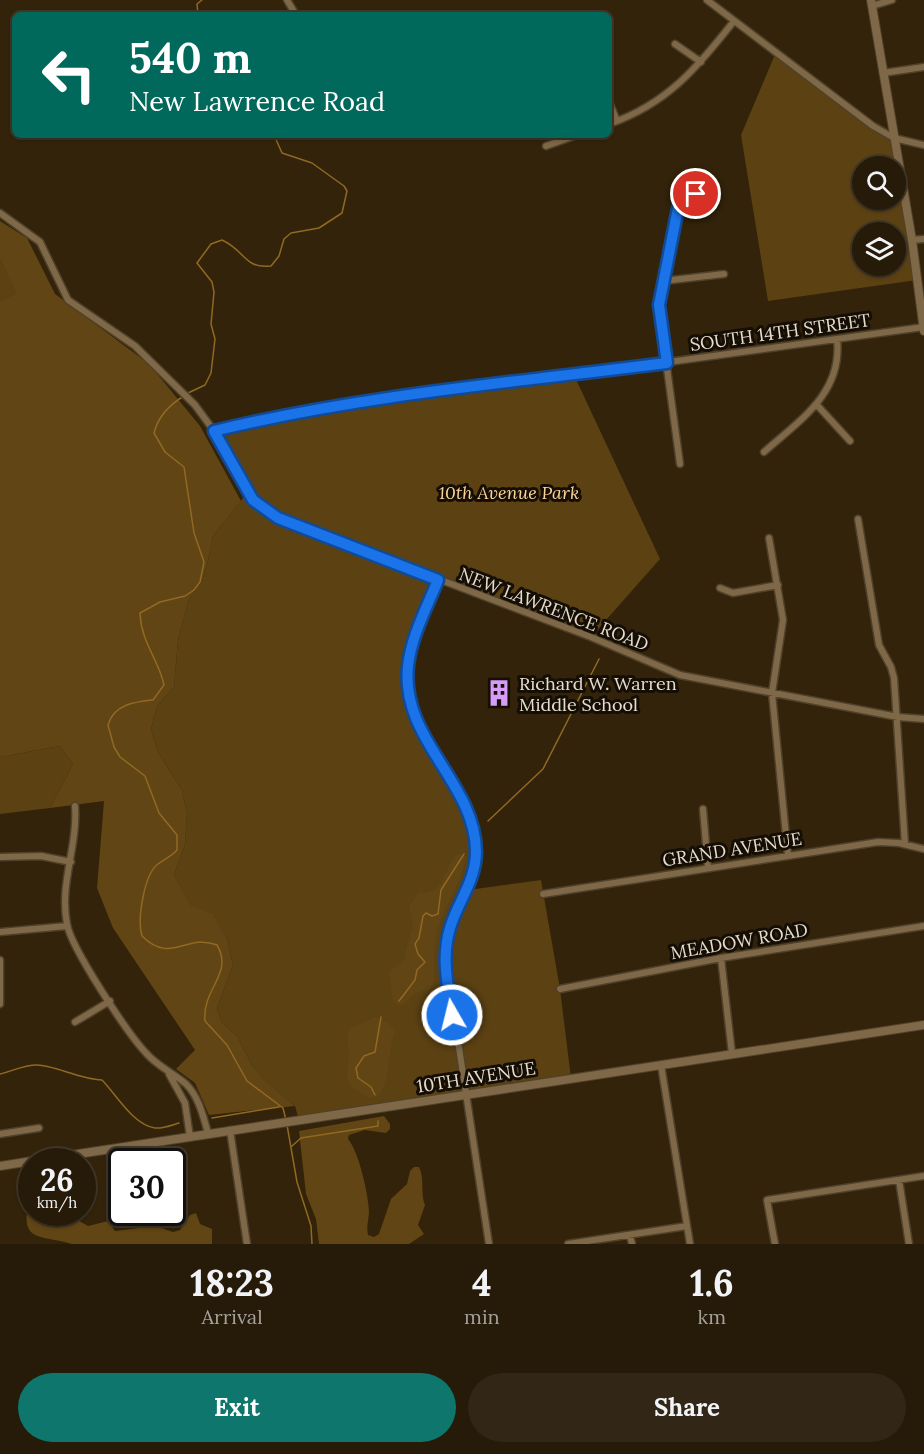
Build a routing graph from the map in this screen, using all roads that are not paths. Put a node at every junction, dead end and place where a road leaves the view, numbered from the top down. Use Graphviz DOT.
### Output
graph roads {
  1 [pos="707,0"];
  2 [pos="892,0"];
  3 [pos="872,3"];
  4 [pos="734,21"];
  5 [pos="675,44"];
  6 [pos="701,62"];
  7 [pos="924,67"];
  8 [pos="883,73"];
  9 [pos="612,109"];
  10 [pos="617,121"];
  11 [pos="612,123"];
  12 [pos="569,138"];
  13 [pos="894,138"];
  14 [pos="546,146"];
  15 [pos="924,146"];
  16 [pos="712,191"];
  17 [pos="0,213"];
  18 [pos="924,238"];
  19 [pos="912,240"];
  20 [pos="724,274"];
  21 [pos="663,281"];
  22 [pos="924,328"];
  23 [pos="837,339"];
  24 [pos="667,363"];
  25 [pos="817,405"];
  26 [pos="214,431"];
  27 [pos="850,441"];
  28 [pos="765,452"];
  29 [pos="680,464"];
  30 [pos="858,519"];
  31 [pos="769,538"];
  32 [pos="438,580"];
  33 [pos="778,585"];
  34 [pos="720,588"];
  35 [pos="772,693"];
  36 [pos="898,717"];
  37 [pos="924,719"];
  38 [pos="75,806"];
  39 [pos="703,808"];
  40 [pos="905,844"];
  41 [pos="924,849"];
  42 [pos="788,856"];
  43 [pos="0,857"];
  44 [pos="71,862"];
  45 [pos="708,868"];
  46 [pos="543,894"];
  47 [pos="67,926"];
  48 [pos="924,926"];
  49 [pos="0,932"];
  50 [pos="721,958"];
  51 [pos="0,960"];
  52 [pos="560,989"];
  53 [pos="110,1001"];
  54 [pos="0,1004"];
  55 [pos="75,1022"];
  56 [pos="924,1025"];
  57 [pos="732,1054"];
  58 [pos="661,1065"];
  59 [pos="169,1073"];
  60 [pos="465,1094"];
  61 [pos="39,1128"];
  62 [pos="230,1130"];
  63 [pos="0,1134"];
  64 [pos="208,1134"];
  65 [pos="190,1137"];
  66 [pos="96,1151"];
  67 [pos="18,1163"];
  68 [pos="0,1165"];
  69 [pos="924,1176"];
  70 [pos="899,1180"];
  71 [pos="687,1226"];
  72 [pos="630,1235"];
  73 [pos="247,1244"];
  74 [pos="489,1244"];
  75 [pos="568,1244"];
  76 [pos="632,1244"];
  77 [pos="690,1244"];
  78 [pos="775,1244"];
  79 [pos="909,1244"];
  1 -- 4 [label="street"];
  2 -- 3 [label="street"];
  3 -- 8 [label="street"];
  4 -- 6 [label="street"];
  4 -- 13 [label="street"];
  5 -- 6 [label="street"];
  6 -- 10 [label="street"];
  7 -- 8 [label="street"];
  8 -- 13 [label="street"];
  9 -- 10 [label="street"];
  10 -- 11 [label="street"];
  12 -- 14 [label="street"];
  13 -- 15 [label="street"];
  13 -- 19 [label="street"];
  16 -- 21 [label="street"];
  17 -- 26 [label="street, NEW LAWRENCE ROAD"];
  18 -- 19 [label="street"];
  19 -- 22 [label="street"];
  20 -- 21 [label="street"];
  21 -- 24 [label="street"];
  22 -- 23 [label="street, SOUTH 14TH STREET"];
  23 -- 24 [label="street, SOUTH 14TH STREET"];
  23 -- 25 [label="street"];
  24 -- 26 [label="street, SOUTH 14TH STREET"];
  24 -- 29 [label="street"];
  25 -- 27 [label="street"];
  25 -- 28 [label="street"];
  26 -- 32 [label="street, NEW LAWRENCE ROAD"];
  30 -- 36 [label="street"];
  31 -- 33 [label="street"];
  32 -- 35 [label="street, NEW LAWRENCE ROAD"];
  32 -- 60 [label="street"];
  33 -- 34 [label="street"];
  33 -- 35 [label="street"];
  35 -- 36 [label="street, NEW LAWRENCE ROAD"];
  35 -- 42 [label="street"];
  36 -- 37 [label="street, NEW LAWRENCE ROAD"];
  36 -- 40 [label="street"];
  38 -- 44 [label="street"];
  39 -- 45 [label="street"];
  40 -- 41 [label="street, GRAND AVENUE"];
  40 -- 42 [label="street, GRAND AVENUE"];
  42 -- 45 [label="street, GRAND AVENUE"];
  43 -- 44 [label="street"];
  44 -- 47 [label="street"];
  45 -- 46 [label="street, GRAND AVENUE"];
  47 -- 49 [label="street"];
  47 -- 53 [label="street"];
  48 -- 50 [label="street, MEADOW ROAD"];
  50 -- 52 [label="street, MEADOW ROAD"];
  50 -- 57 [label="street"];
  51 -- 54 [label="street"];
  53 -- 55 [label="street"];
  53 -- 59 [label="street"];
  56 -- 57 [label="street, 10TH AVENUE"];
  57 -- 58 [label="street, 10TH AVENUE"];
  58 -- 60 [label="street, 10TH AVENUE"];
  58 -- 71 [label="street"];
  59 -- 64 [label="street"];
  59 -- 65 [label="street"];
  60 -- 62 [label="street, 10TH AVENUE"];
  60 -- 74 [label="street"];
  61 -- 63 [label="street"];
  62 -- 64 [label="street, 10TH AVENUE"];
  62 -- 73 [label="street"];
  64 -- 65 [label="street, 10TH AVENUE"];
  65 -- 66 [label="street, 10TH AVENUE"];
  67 -- 68 [label="street, 10TH AVENUE"];
  69 -- 70 [label="street"];
  70 -- 78 [label="street"];
  70 -- 79 [label="street"];
  71 -- 72 [label="street"];
  71 -- 77 [label="street"];
  72 -- 75 [label="street"];
  72 -- 76 [label="street"];
}
